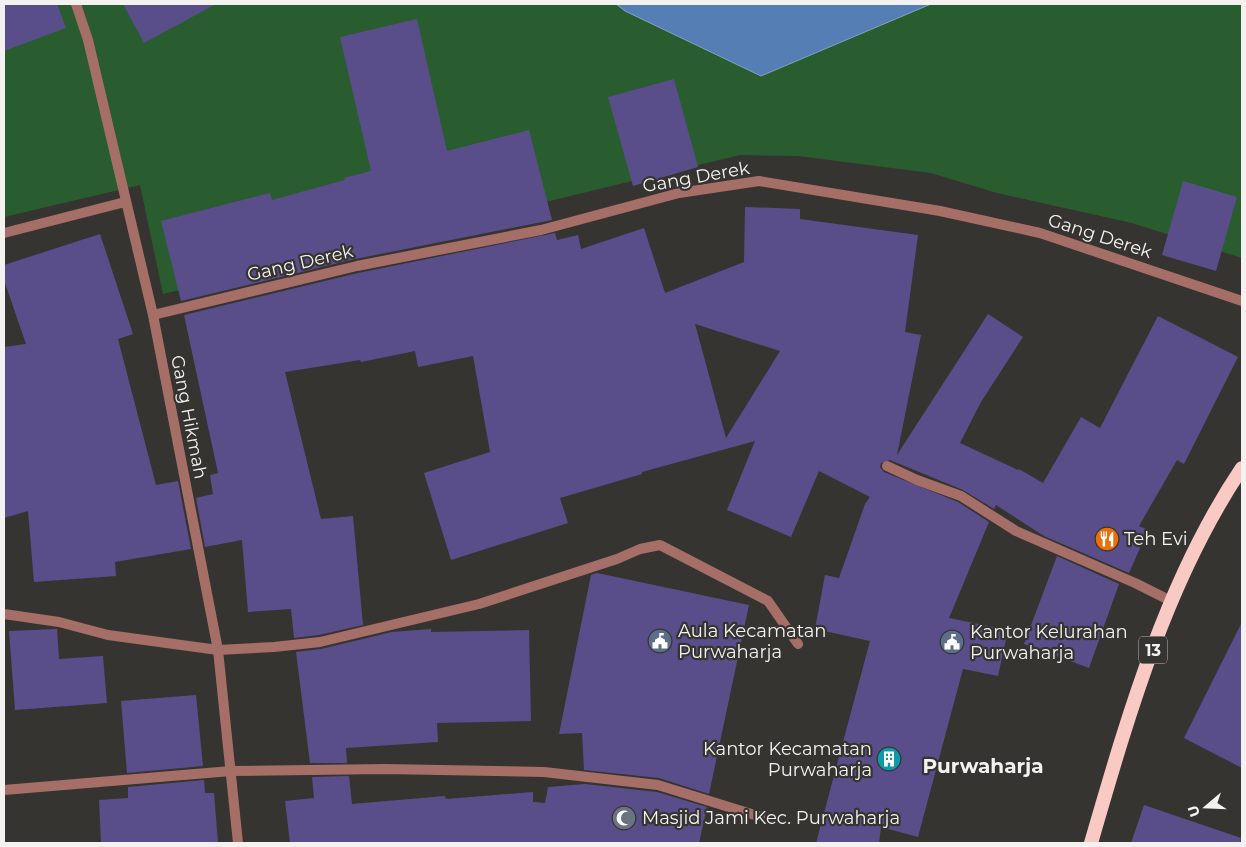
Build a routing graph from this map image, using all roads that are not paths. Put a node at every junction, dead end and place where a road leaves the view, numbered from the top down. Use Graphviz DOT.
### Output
graph roads {
  1 [pos="76,4"];
  2 [pos="125,202"];
  3 [pos="4,233"];
  4 [pos="1242,301"];
  5 [pos="153,314"];
  6 [pos="887,466"];
  7 [pos="1242,468"];
  8 [pos="1173,602"];
  9 [pos="4,614"];
  10 [pos="798,644"];
  11 [pos="218,650"];
  12 [pos="231,771"];
  13 [pos="4,790"];
  14 [pos="761,818"];
  15 [pos="238,843"];
  16 [pos="1091,843"];
  1 -- 2 [label="street, Gang Hikmah"];
  2 -- 3 [label="street"];
  2 -- 5 [label="street, Gang Hikmah"];
  4 -- 5 [label="street, Gang Derek"];
  5 -- 11 [label="street, Gang Hikmah"];
  6 -- 8 [label="street"];
  7 -- 8 [label="highway, 13"];
  8 -- 16 [label="highway, 13"];
  9 -- 11 [label="street"];
  10 -- 11 [label="street"];
  11 -- 12 [label="street, Gang Hikmah"];
  12 -- 13 [label="street"];
  12 -- 14 [label="street"];
  12 -- 15 [label="street, Gang Hikmah"];
}
